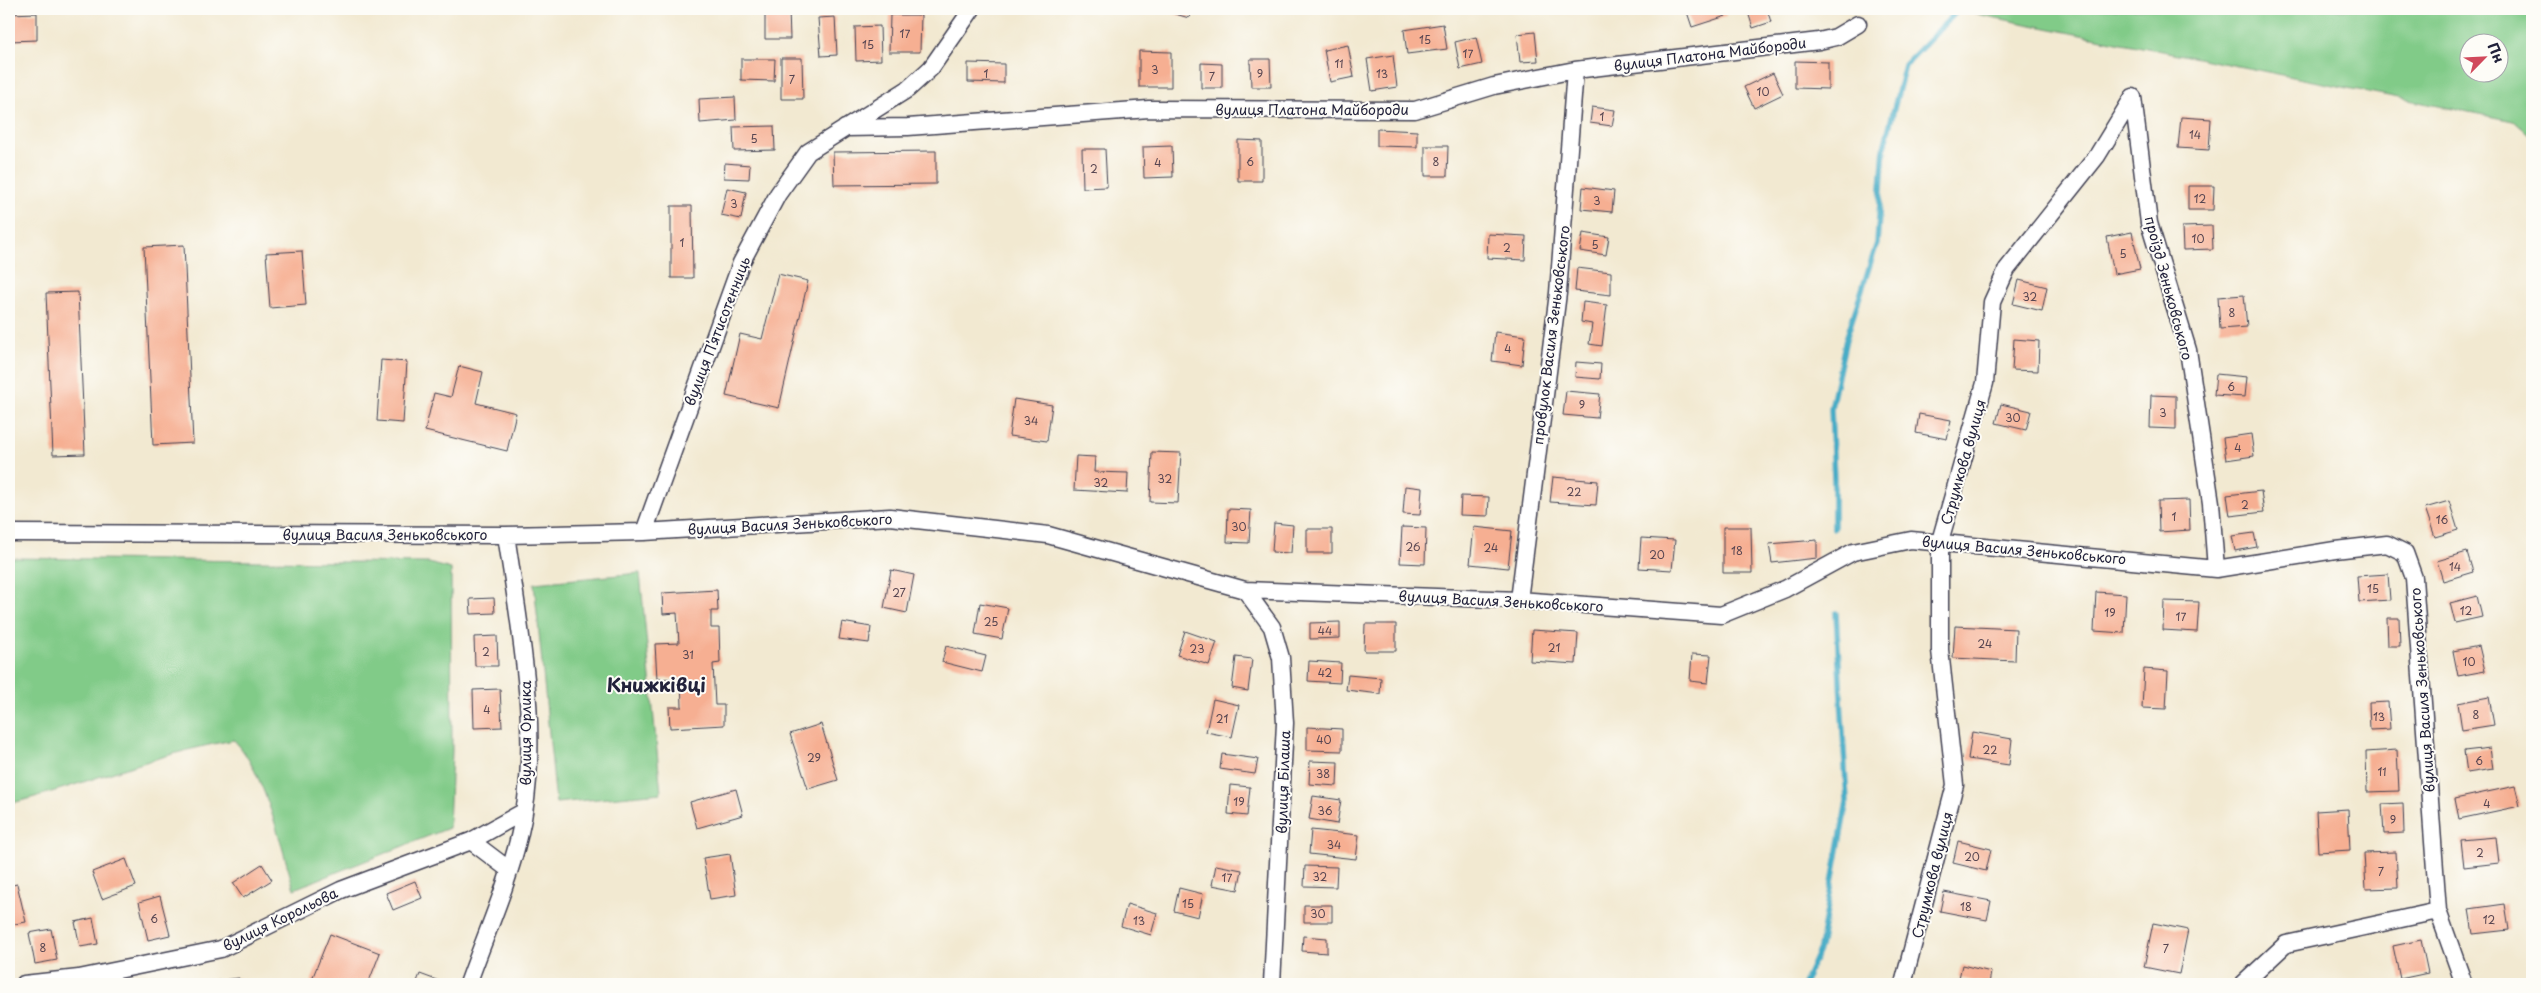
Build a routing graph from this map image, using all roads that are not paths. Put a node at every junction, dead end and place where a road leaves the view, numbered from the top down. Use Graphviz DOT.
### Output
graph roads {
  1 [pos="972,9"];
  2 [pos="1858,24"];
  3 [pos="1575,70"];
  4 [pos="2133,97"];
  5 [pos="845,128"];
  6 [pos="644,532"];
  7 [pos="9,533"];
  8 [pos="506,535"];
  9 [pos="1940,541"];
  10 [pos="2216,569"];
  11 [pos="1245,590"];
  12 [pos="1519,600"];
  13 [pos="523,812"];
  14 [pos="471,841"];
  15 [pos="508,869"];
  16 [pos="2438,911"];
  17 [pos="24,984"];
  18 [pos="468,984"];
  19 [pos="1272,984"];
  20 [pos="1903,984"];
  21 [pos="2242,984"];
  22 [pos="2464,984"];
  1 -- 5 [label="street, вулиця Пʼятисотенниць"];
  2 -- 3 [label="street, вулиця Платона Майбороди"];
  3 -- 5 [label="street, вулиця Платона Майбороди"];
  3 -- 12 [label="street, провулок Василя Зеньковського"];
  4 -- 9 [label="street, Струмкова вулиця"];
  4 -- 10 [label="street, проїзд Зеньковського"];
  5 -- 6 [label="street, вулиця Пʼятисотенниць"];
  6 -- 8 [label="street, вулиця Василя Зеньковського"];
  6 -- 11 [label="street, вулиця Василя Зеньковського"];
  7 -- 8 [label="street, вулиця Василя Зеньковського"];
  8 -- 13 [label="street, вулиця Орлика"];
  9 -- 10 [label="street, вулиця Василя Зеньковського"];
  9 -- 12 [label="street, вулиця Василя Зеньковського"];
  9 -- 20 [label="street, Струмкова вулиця"];
  10 -- 16 [label="street, вулиця Василя Зеньковського"];
  11 -- 12 [label="street, вулиця Василя Зеньковського"];
  11 -- 19 [label="street, вулиця Білаша"];
  13 -- 14 [label="street, вулиця Корольова"];
  13 -- 15 [label="street, вулиця Орлика"];
  14 -- 15 [label="street"];
  14 -- 17 [label="street, вулиця Корольова"];
  15 -- 18 [label="street, вулиця Орлика"];
  16 -- 21 [label="street"];
  16 -- 22 [label="street, вулиця Василя Зеньковського"];
}
